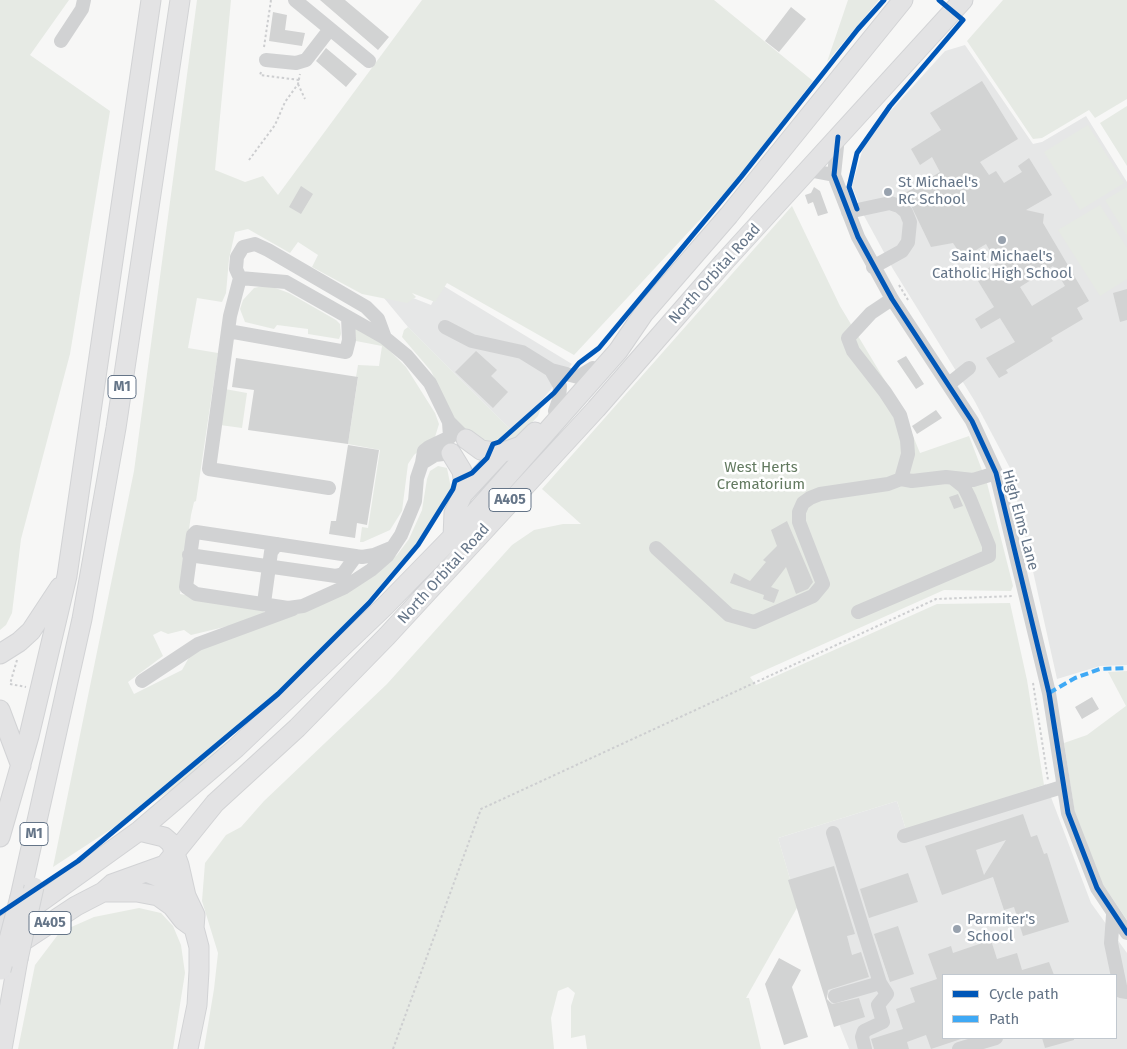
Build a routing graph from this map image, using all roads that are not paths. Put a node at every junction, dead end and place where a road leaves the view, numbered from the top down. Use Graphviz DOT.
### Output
graph roads {
  1 [pos="84,0"];
  2 [pos="151,0"];
  3 [pos="180,0"];
  4 [pos="295,0"];
  5 [pos="903,0"];
  6 [pos="963,0"];
  7 [pos="330,29"];
  8 [pos="61,41"];
  9 [pos="266,60"];
  10 [pos="369,61"];
  11 [pos="838,137"];
  12 [pos="808,170"];
  13 [pos="834,175"];
  14 [pos="848,212"];
  15 [pos="873,267"];
  16 [pos="240,278"];
  17 [pos="892,299"];
  18 [pos="644,313"];
  19 [pos="348,317"];
  20 [pos="445,327"];
  21 [pos="228,330"];
  22 [pos="385,338"];
  23 [pos="593,368"];
  24 [pos="969,368"];
  25 [pos="551,370"];
  26 [pos="950,384"];
  27 [pos="555,411"];
  28 [pos="458,441"];
  29 [pos="502,453"];
  30 [pos="996,473"];
  31 [pos="901,479"];
  32 [pos="954,479"];
  33 [pos="329,488"];
  34 [pos="462,494"];
  35 [pos="453,537"];
  36 [pos="277,544"];
  37 [pos="391,548"];
  38 [pos="656,548"];
  39 [pos="189,555"];
  40 [pos="356,556"];
  41 [pos="268,565"];
  42 [pos="67,576"];
  43 [pos="264,603"];
  44 [pos="296,608"];
  45 [pos="858,612"];
  46 [pos="0,654"];
  47 [pos="142,681"];
  48 [pos="0,710"];
  49 [pos="21,766"];
  50 [pos="1056,789"];
  51 [pos="140,831"];
  52 [pos="833,833"];
  53 [pos="0,836"];
  54 [pos="904,836"];
  55 [pos="174,854"];
  56 [pos="149,872"];
  57 [pos="103,892"];
  58 [pos="186,896"];
  59 [pos="1113,915"];
  60 [pos="0,928"];
  61 [pos="194,928"];
  62 [pos="1127,933"];
  63 [pos="5,965"];
  64 [pos="1117,974"];
  65 [pos="1117,976"];
  66 [pos="880,983"];
  67 [pos="1121,995"];
  68 [pos="835,996"];
  69 [pos="993,1039"];
  70 [pos="2,1049"];
  71 [pos="188,1049"];
  72 [pos="865,1049"];
  73 [pos="959,1049"];
  1 -- 8 [label="street"];
  2 -- 42 [label="highway, M1"];
  3 -- 63 [label="highway, M1, bridge"];
  4 -- 7 [label="street"];
  5 -- 18 [label="highway, North Orbital Road / A405"];
  6 -- 11 [label="highway, North Orbital Road / A405"];
  7 -- 9 [label="street"];
  7 -- 10 [label="street"];
  11 -- 12 [label="highway, North Orbital Road / A405"];
  11 -- 13 [label="street, High Elms Lane"];
  12 -- 13 [label="street"];
  12 -- 55 [label="highway, North Orbital Road / A405"];
  13 -- 14 [label="street, High Elms Lane"];
  14 -- 15 [label="street, High Elms Lane"];
  14 -- 15 [label="street"];
  15 -- 17 [label="street, High Elms Lane"];
  16 -- 19 [label="street"];
  16 -- 21 [label="street"];
  16 -- 22 [label="street"];
  17 -- 26 [label="street, High Elms Lane"];
  17 -- 31 [label="street"];
  18 -- 23 [label="highway, A405"];
  18 -- 35 [label="highway, North Orbital Road / A405"];
  19 -- 21 [label="street"];
  19 -- 22 [label="street"];
  20 -- 25 [label="street"];
  21 -- 33 [label="street"];
  22 -- 28 [label="street"];
  23 -- 25 [label="street"];
  23 -- 27 [label="highway, A405"];
  24 -- 26 [label="street"];
  25 -- 27 [label="street"];
  26 -- 30 [label="street, High Elms Lane"];
  27 -- 29 [label="highway, A405"];
  28 -- 29 [label="highway"];
  28 -- 34 [label="highway"];
  28 -- 37 [label="street"];
  29 -- 34 [label="highway"];
  30 -- 32 [label="street"];
  30 -- 50 [label="street, High Elms Lane"];
  31 -- 32 [label="street"];
  31 -- 38 [label="street"];
  32 -- 45 [label="street"];
  34 -- 35 [label="highway"];
  35 -- 51 [label="highway, North Orbital Road / A405"];
  36 -- 39 [label="street"];
  36 -- 40 [label="street"];
  36 -- 41 [label="street"];
  37 -- 40 [label="street"];
  37 -- 44 [label="street"];
  39 -- 41 [label="street"];
  39 -- 43 [label="street"];
  40 -- 41 [label="street"];
  41 -- 43 [label="street"];
  42 -- 46 [label="highway, M1"];
  42 -- 49 [label="highway, M1"];
  43 -- 44 [label="street"];
  44 -- 47 [label="street"];
  48 -- 49 [label="highway"];
  49 -- 53 [label="highway, M1"];
  50 -- 54 [label="street"];
  50 -- 59 [label="street, High Elms Lane"];
  51 -- 55 [label="highway"];
  51 -- 60 [label="highway, North Orbital Road / A405"];
  52 -- 66 [label="street"];
  55 -- 56 [label="highway, North Orbital Road / A405"];
  55 -- 58 [label="highway"];
  56 -- 57 [label="highway, North Orbital Road / A405"];
  56 -- 58 [label="highway"];
  57 -- 61 [label="highway"];
  57 -- 63 [label="highway, North Orbital Road / A405"];
  58 -- 61 [label="highway"];
  59 -- 62 [label="street, High Elms Lane"];
  59 -- 64 [label="street"];
  61 -- 71 [label="highway"];
  63 -- 70 [label="highway, M1"];
  65 -- 67 [label="street"];
  66 -- 68 [label="street"];
  66 -- 72 [label="street"];
  69 -- 73 [label="street"];
}
